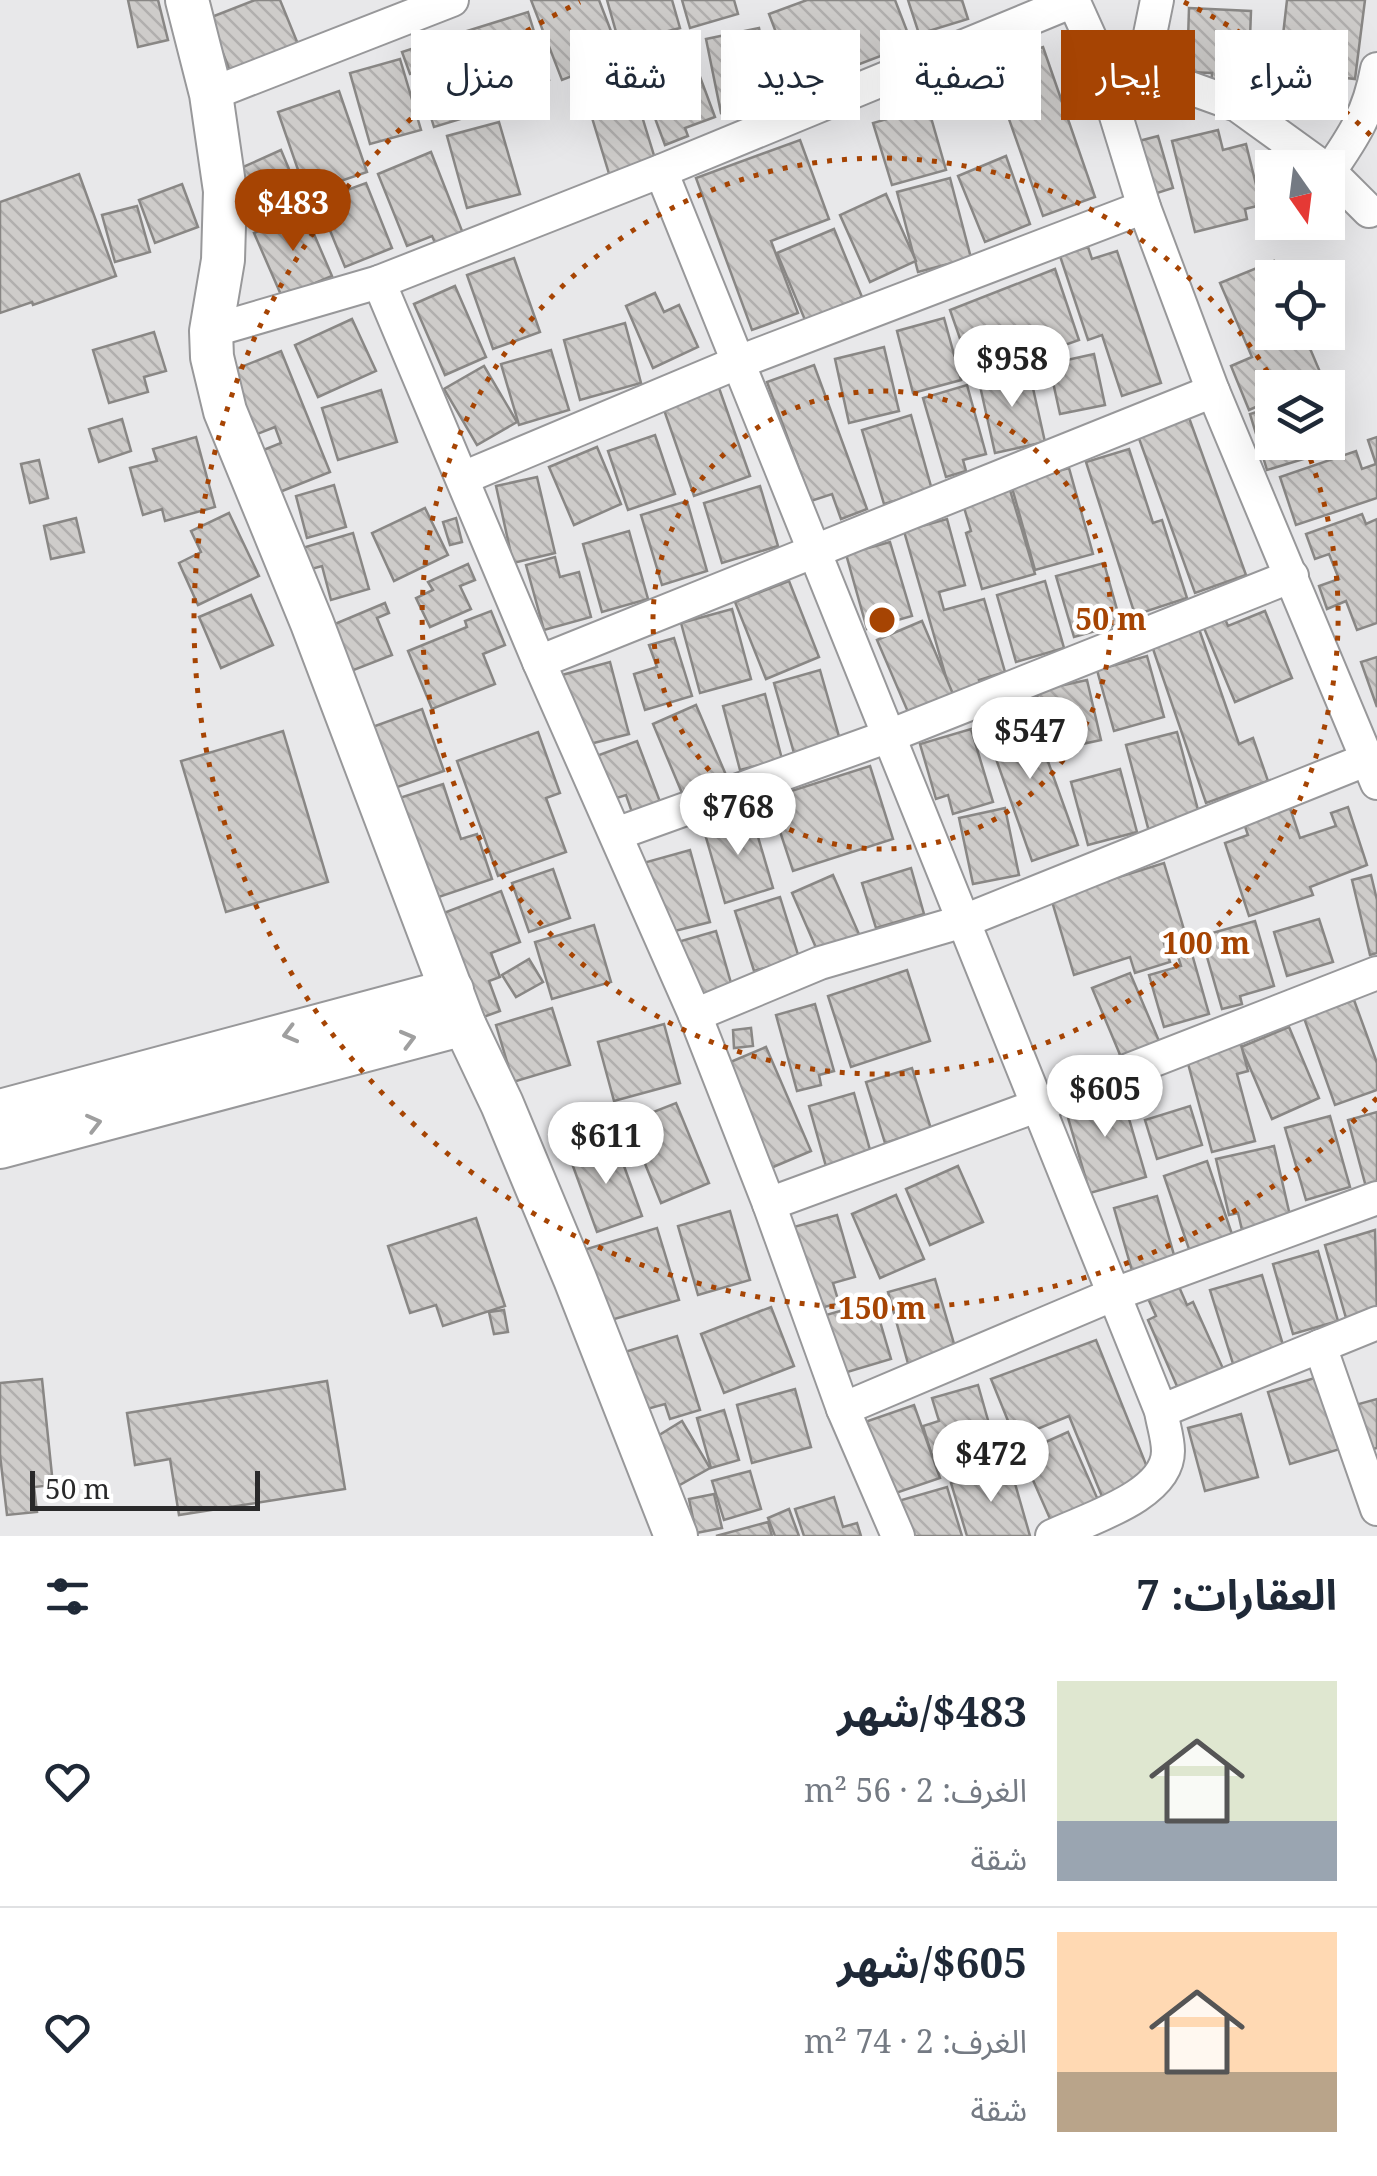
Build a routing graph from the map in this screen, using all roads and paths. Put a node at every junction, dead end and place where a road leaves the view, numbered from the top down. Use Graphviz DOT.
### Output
graph roads {
  1 [pos="186,0"];
  2 [pos="452,0"];
  3 [pos="1073,0"];
  4 [pos="1157,0"];
  5 [pos="1087,30"];
  6 [pos="1151,30"];
  7 [pos="1377,68"];
  8 [pos="1195,90"];
  9 [pos="211,94"];
  10 [pos="1117,120"];
  11 [pos="1299,150"];
  12 [pos="1344,150"];
  13 [pos="662,171"];
  14 [pos="1345,188"];
  15 [pos="1144,206"];
  16 [pos="1369,211"];
  17 [pos="379,282"];
  18 [pos="211,331"];
  19 [pos="738,362"];
  20 [pos="1213,392"];
  21 [pos="463,478"];
  22 [pos="816,550"];
  23 [pos="1292,576"];
  24 [pos="539,662"];
  25 [pos="889,736"];
  26 [pos="1372,771"];
  27 [pos="616,834"];
  28 [pos="964,920"];
  29 [pos="1377,972"];
  30 [pos="458,1007"];
  31 [pos="696,1016"];
  32 [pos="1039,1105"];
  33 [pos="0,1111"];
  34 [pos="0,1147"];
  35 [pos="1377,1198"];
  36 [pos="770,1204"];
  37 [pos="1112,1296"];
  38 [pos="1377,1322"];
  39 [pos="1320,1346"];
  40 [pos="843,1409"];
  41 [pos="1161,1411"];
  42 [pos="1377,1510"];
  43 [pos="676,1536"];
  44 [pos="898,1536"];
  45 [pos="1052,1536"];
  1 -- 9 [label="street"];
  2 -- 9 [label="street"];
  3 -- 5 [label="street"];
  3 -- 13 [label="street"];
  4 -- 6 [label="street"];
  7 -- 12 [label="street"];
  8 -- 11 [label="street"];
  9 -- 18 [label="street"];
  10 -- 15 [label="street"];
  13 -- 17 [label="street"];
  13 -- 19 [label="street"];
  14 -- 16 [label="street"];
  15 -- 19 [label="street"];
  15 -- 20 [label="street"];
  17 -- 18 [label="street"];
  17 -- 21 [label="street"];
  18 -- 30 [label="street"];
  19 -- 21 [label="street"];
  19 -- 22 [label="street"];
  20 -- 22 [label="street"];
  20 -- 23 [label="street"];
  21 -- 24 [label="street"];
  22 -- 24 [label="street"];
  22 -- 25 [label="street"];
  23 -- 25 [label="street"];
  23 -- 26 [label="street"];
  24 -- 27 [label="street"];
  25 -- 27 [label="street"];
  25 -- 28 [label="street"];
  26 -- 28 [label="street"];
  27 -- 31 [label="street"];
  28 -- 31 [label="street"];
  28 -- 32 [label="street"];
  29 -- 32 [label="street"];
  30 -- 33 [label="street, one-way"];
  34 -- 30 [label="street, one-way"];
  30 -- 43 [label="street"];
  31 -- 36 [label="street"];
  32 -- 36 [label="street"];
  32 -- 37 [label="street"];
  35 -- 37 [label="street"];
  36 -- 40 [label="street"];
  37 -- 40 [label="street"];
  37 -- 41 [label="street"];
  38 -- 39 [label="street"];
  39 -- 41 [label="street"];
  39 -- 42 [label="street"];
  40 -- 44 [label="street"];
  41 -- 45 [label="street"];
}
